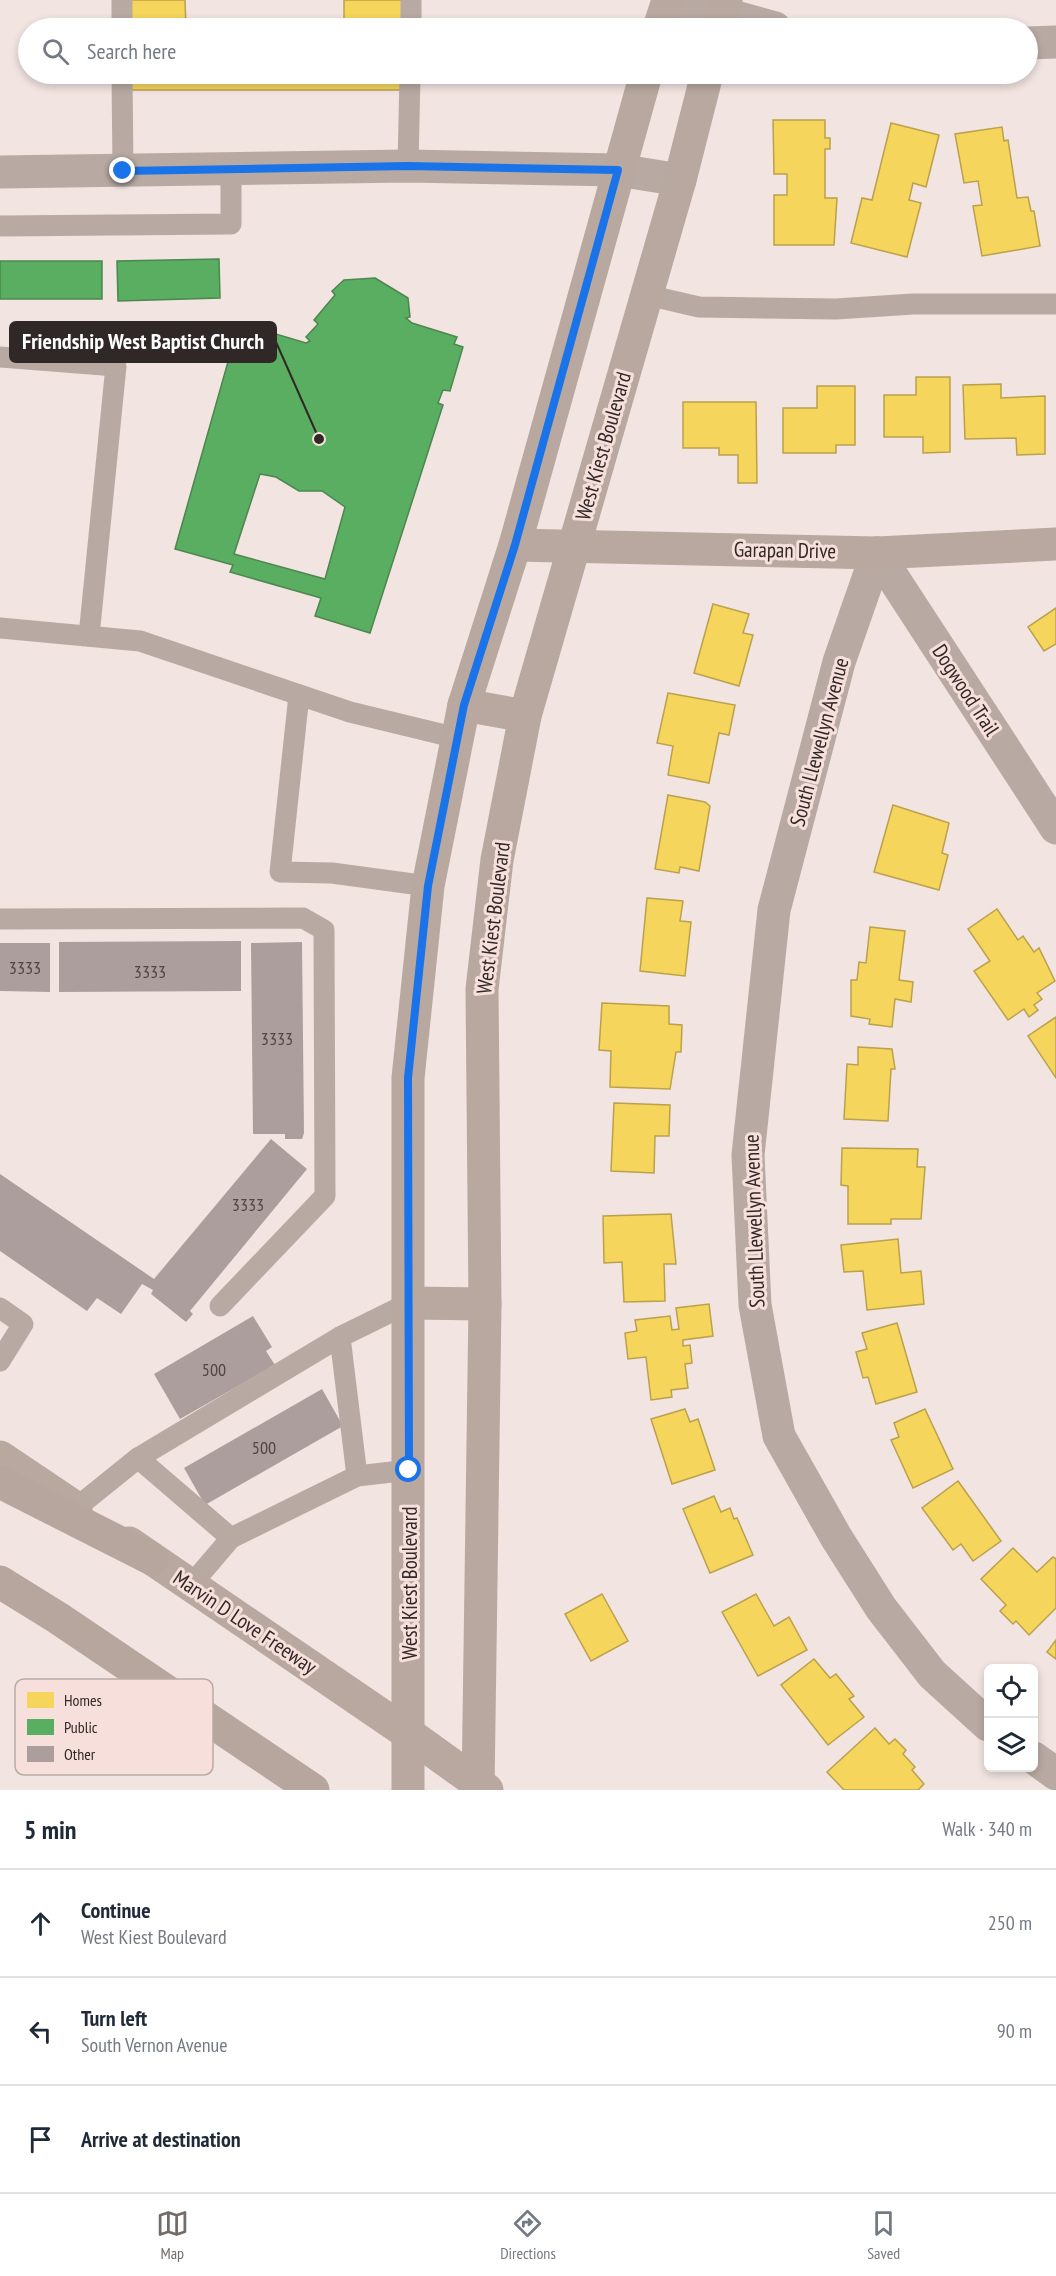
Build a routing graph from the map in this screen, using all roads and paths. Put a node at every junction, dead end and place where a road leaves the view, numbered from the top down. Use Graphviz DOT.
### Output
graph roads {
  1 [pos="122,0"];
  2 [pos="411,0"];
  3 [pos="668,0"];
  4 [pos="675,0"];
  5 [pos="723,14"];
  6 [pos="122,18"];
  7 [pos="411,18"];
  8 [pos="662,18"];
  9 [pos="738,18"];
  10 [pos="1056,42"];
  11 [pos="1038,43"];
  12 [pos="122,84"];
  13 [pos="410,84"];
  14 [pos="643,84"];
  15 [pos="704,84"];
  16 [pos="408,166"];
  17 [pos="231,170"];
  18 [pos="618,170"];
  19 [pos="123,171"];
  20 [pos="0,172"];
  21 [pos="680,180"];
  22 [pos="0,226"];
  23 [pos="647,295"];
  24 [pos="1056,304"];
  25 [pos="0,357"];
  26 [pos="1056,544"];
  27 [pos="515,545"];
  28 [pos="575,545"];
  29 [pos="877,553"];
  30 [pos="0,628"];
  31 [pos="89,636"];
  32 [pos="299,695"];
  33 [pos="464,705"];
  34 [pos="525,716"];
  35 [pos="457,738"];
  36 [pos="1056,828"];
  37 [pos="428,886"];
  38 [pos="0,919"];
  39 [pos="409,1303"];
  40 [pos="485,1304"];
  41 [pos="220,1306"];
  42 [pos="0,1308"];
  43 [pos="340,1337"];
  44 [pos="0,1361"];
  45 [pos="0,1457"];
  46 [pos="138,1458"];
  47 [pos="409,1470"];
  48 [pos="357,1476"];
  49 [pos="0,1482"];
  50 [pos="76,1508"];
  51 [pos="231,1538"];
  52 [pos="152,1559"];
  53 [pos="0,1582"];
  54 [pos="191,1585"];
  55 [pos="148,1679"];
  56 [pos="984,1721"];
  57 [pos="213,1723"];
  58 [pos="409,1734"];
  59 [pos="1038,1761"];
  60 [pos="1056,1774"];
  61 [pos="310,1788"];
  62 [pos="481,1788"];
  63 [pos="408,1790"];
  1 -- 6 [label="lane"];
  2 -- 7 [label="lane"];
  3 -- 8 [label="main road"];
  4 -- 5 [label="street"];
  5 -- 9 [label="street"];
  10 -- 11 [label="street"];
  12 -- 19 [label="lane"];
  13 -- 16 [label="lane"];
  14 -- 18 [label="main road, West Kiest Boulevard"];
  15 -- 21 [label="main road, West Kiest Boulevard"];
  16 -- 17 [label="street"];
  16 -- 18 [label="street"];
  17 -- 19 [label="street"];
  17 -- 22 [label="lane"];
  18 -- 21 [label="street"];
  18 -- 27 [label="main road, West Kiest Boulevard"];
  19 -- 20 [label="street"];
  21 -- 23 [label="main road, West Kiest Boulevard"];
  23 -- 24 [label="lane"];
  23 -- 28 [label="main road, West Kiest Boulevard"];
  25 -- 31 [label="lane"];
  26 -- 29 [label="main road, Garapan Drive"];
  27 -- 28 [label="main road, Garapan Drive"];
  27 -- 33 [label="main road, West Kiest Boulevard"];
  28 -- 29 [label="main road, Garapan Drive"];
  28 -- 34 [label="main road, West Kiest Boulevard"];
  29 -- 36 [label="street, Dogwood Trail"];
  29 -- 56 [label="street, South Llewellyn Avenue"];
  30 -- 31 [label="lane"];
  31 -- 32 [label="lane"];
  32 -- 35 [label="lane"];
  32 -- 37 [label="lane"];
  33 -- 34 [label="main road"];
  33 -- 35 [label="main road, West Kiest Boulevard"];
  34 -- 40 [label="main road, West Kiest Boulevard"];
  35 -- 37 [label="main road, West Kiest Boulevard"];
  37 -- 39 [label="main road, West Kiest Boulevard"];
  38 -- 41 [label="lane"];
  39 -- 40 [label="main road"];
  39 -- 43 [label="lane"];
  39 -- 47 [label="main road, West Kiest Boulevard"];
  40 -- 62 [label="main road, West Kiest Boulevard"];
  42 -- 44 [label="lane"];
  43 -- 46 [label="lane"];
  43 -- 48 [label="lane"];
  45 -- 50 [label="main road, Marvin D Love Freeway"];
  46 -- 50 [label="lane"];
  46 -- 51 [label="lane"];
  47 -- 48 [label="lane"];
  47 -- 58 [label="main road, West Kiest Boulevard"];
  48 -- 51 [label="lane"];
  49 -- 52 [label="highway"];
  50 -- 52 [label="main road, Marvin D Love Freeway"];
  51 -- 54 [label="lane"];
  52 -- 54 [label="main road, Marvin D Love Freeway"];
  53 -- 55 [label="highway"];
  54 -- 58 [label="main road, Marvin D Love Freeway"];
  57 -- 61 [label="highway"];
  58 -- 62 [label="main road, Marvin D Love Freeway"];
  58 -- 63 [label="main road, West Kiest Boulevard"];
  59 -- 60 [label="street"];
}
